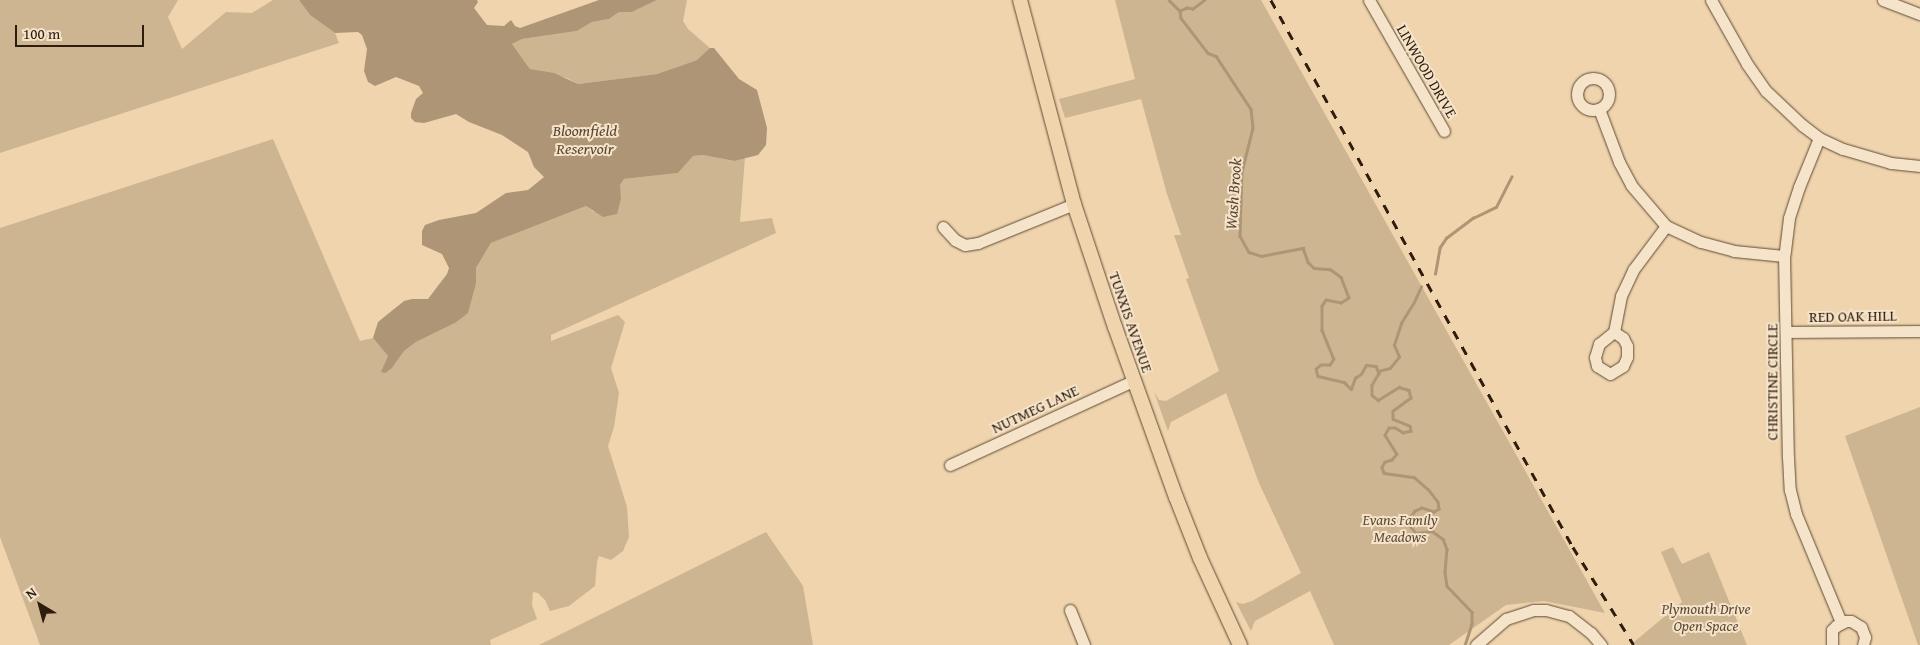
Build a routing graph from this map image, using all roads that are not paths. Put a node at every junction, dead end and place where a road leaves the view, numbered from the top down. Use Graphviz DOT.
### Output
graph roads {
  1 [pos="1020,0"];
  2 [pos="1369,0"];
  3 [pos="1712,0"];
  4 [pos="1883,0"];
  5 [pos="1920,14"];
  6 [pos="1598,108"];
  7 [pos="1444,131"];
  8 [pos="1819,138"];
  9 [pos="1920,166"];
  10 [pos="1074,204"];
  11 [pos="1666,226"];
  12 [pos="943,227"];
  13 [pos="1784,256"];
  14 [pos="1920,331"];
  15 [pos="1614,332"];
  16 [pos="1787,332"];
  17 [pos="1133,381"];
  18 [pos="950,465"];
  19 [pos="1070,610"];
  20 [pos="1841,622"];
  21 [pos="1084,645"];
  22 [pos="1240,645"];
  23 [pos="1476,645"];
  24 [pos="1601,645"];
  25 [pos="1832,645"];
  26 [pos="1863,645"];
  1 -- 10 [label="main road, TUNXIS AVENUE"];
  2 -- 7 [label="street, LINWOOD DRIVE"];
  3 -- 8 [label="street"];
  4 -- 5 [label="street"];
  6 -- 11 [label="street"];
  8 -- 9 [label="street"];
  8 -- 13 [label="street, CHRISTINE CIRCLE"];
  10 -- 12 [label="street"];
  10 -- 17 [label="main road, TUNXIS AVENUE"];
  11 -- 13 [label="street"];
  11 -- 15 [label="street"];
  13 -- 16 [label="street, CHRISTINE CIRCLE"];
  14 -- 16 [label="street, RED OAK HILL"];
  16 -- 20 [label="street, CHRISTINE CIRCLE"];
  17 -- 18 [label="street, NUTMEG LANE"];
  17 -- 22 [label="main road, TUNXIS AVENUE"];
  19 -- 21 [label="street"];
  20 -- 25 [label="street"];
  20 -- 26 [label="street"];
  23 -- 24 [label="street"];
}
